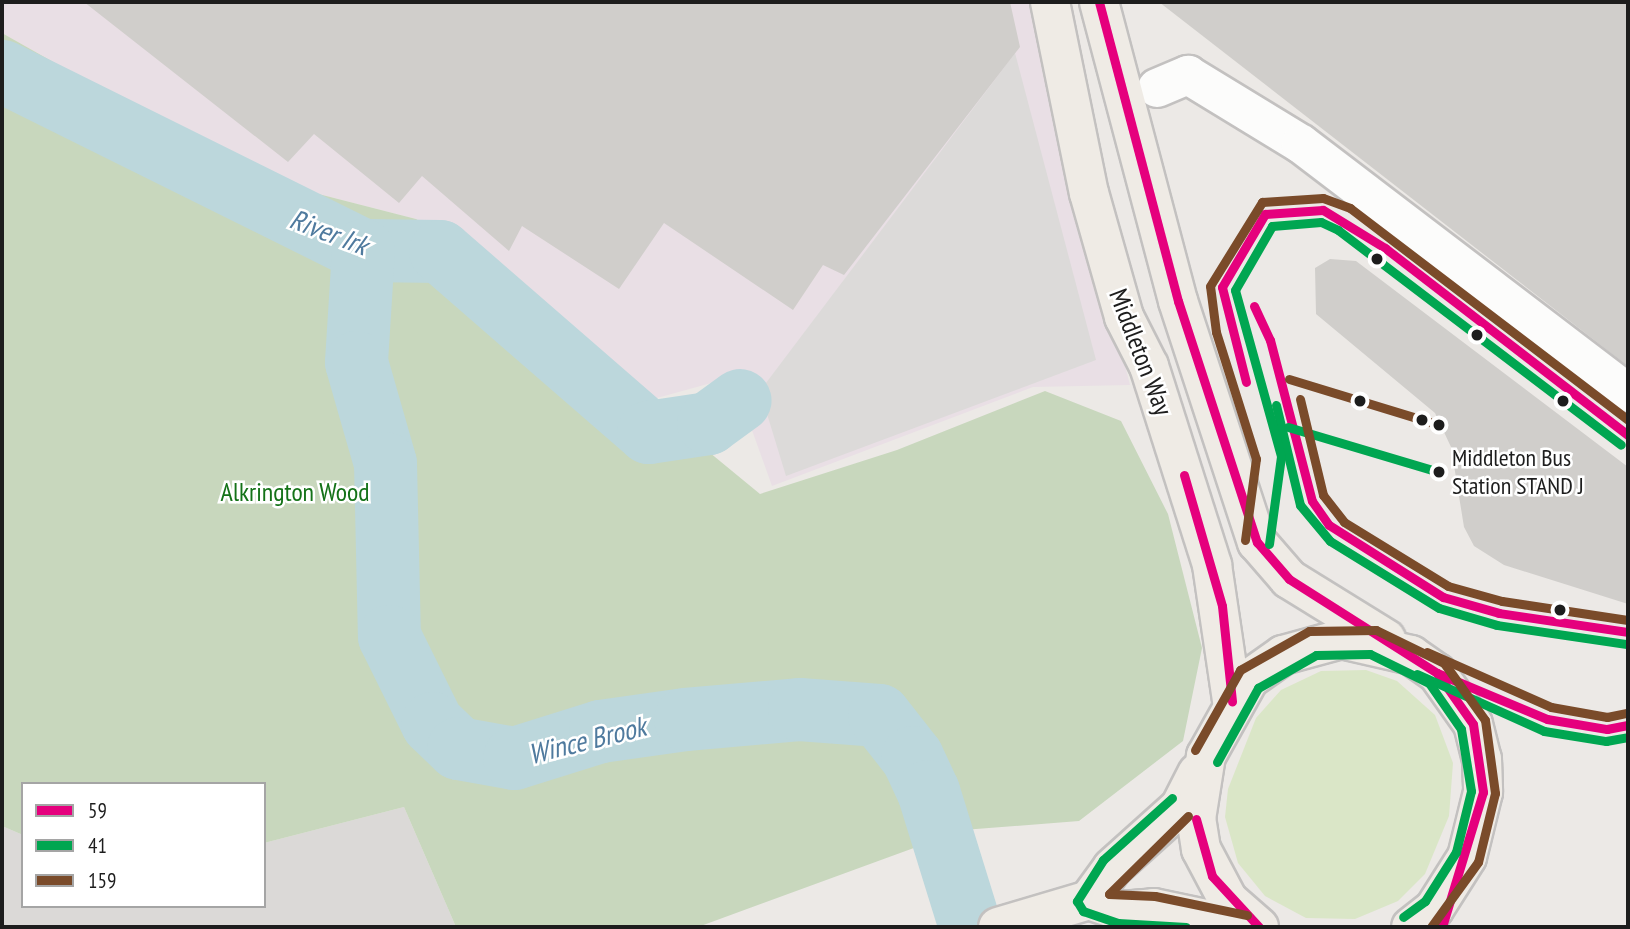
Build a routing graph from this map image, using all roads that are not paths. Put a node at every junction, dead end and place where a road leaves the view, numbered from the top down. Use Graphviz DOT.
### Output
graph roads {
  1 [pos="1050,2"];
  2 [pos="1099,2"];
  3 [pos="1157,88"];
  4 [pos="1628,393"];
  5 [pos="1410,655"];
  6 [pos="1232,701"];
  7 [pos="1206,756"];
  8 [pos="1449,890"];
  9 [pos="1089,900"];
  10 [pos="998,927"];
  11 [pos="1244,927"];
  12 [pos="1259,927"];
  13 [pos="1411,927"];
  14 [pos="1442,927"];
  1 -- 6 [label="main road, Middleton Way"];
  2 -- 5 [label="main road, Middleton Way"];
  3 -- 4 [label="street"];
  5 -- 6 [label="main road"];
  5 -- 8 [label="main road"];
  6 -- 7 [label="main road"];
  7 -- 9 [label="main road"];
  7 -- 12 [label="main road"];
  8 -- 13 [label="main road"];
  8 -- 14 [label="main road"];
  9 -- 10 [label="main road"];
  9 -- 11 [label="main road"];
}
